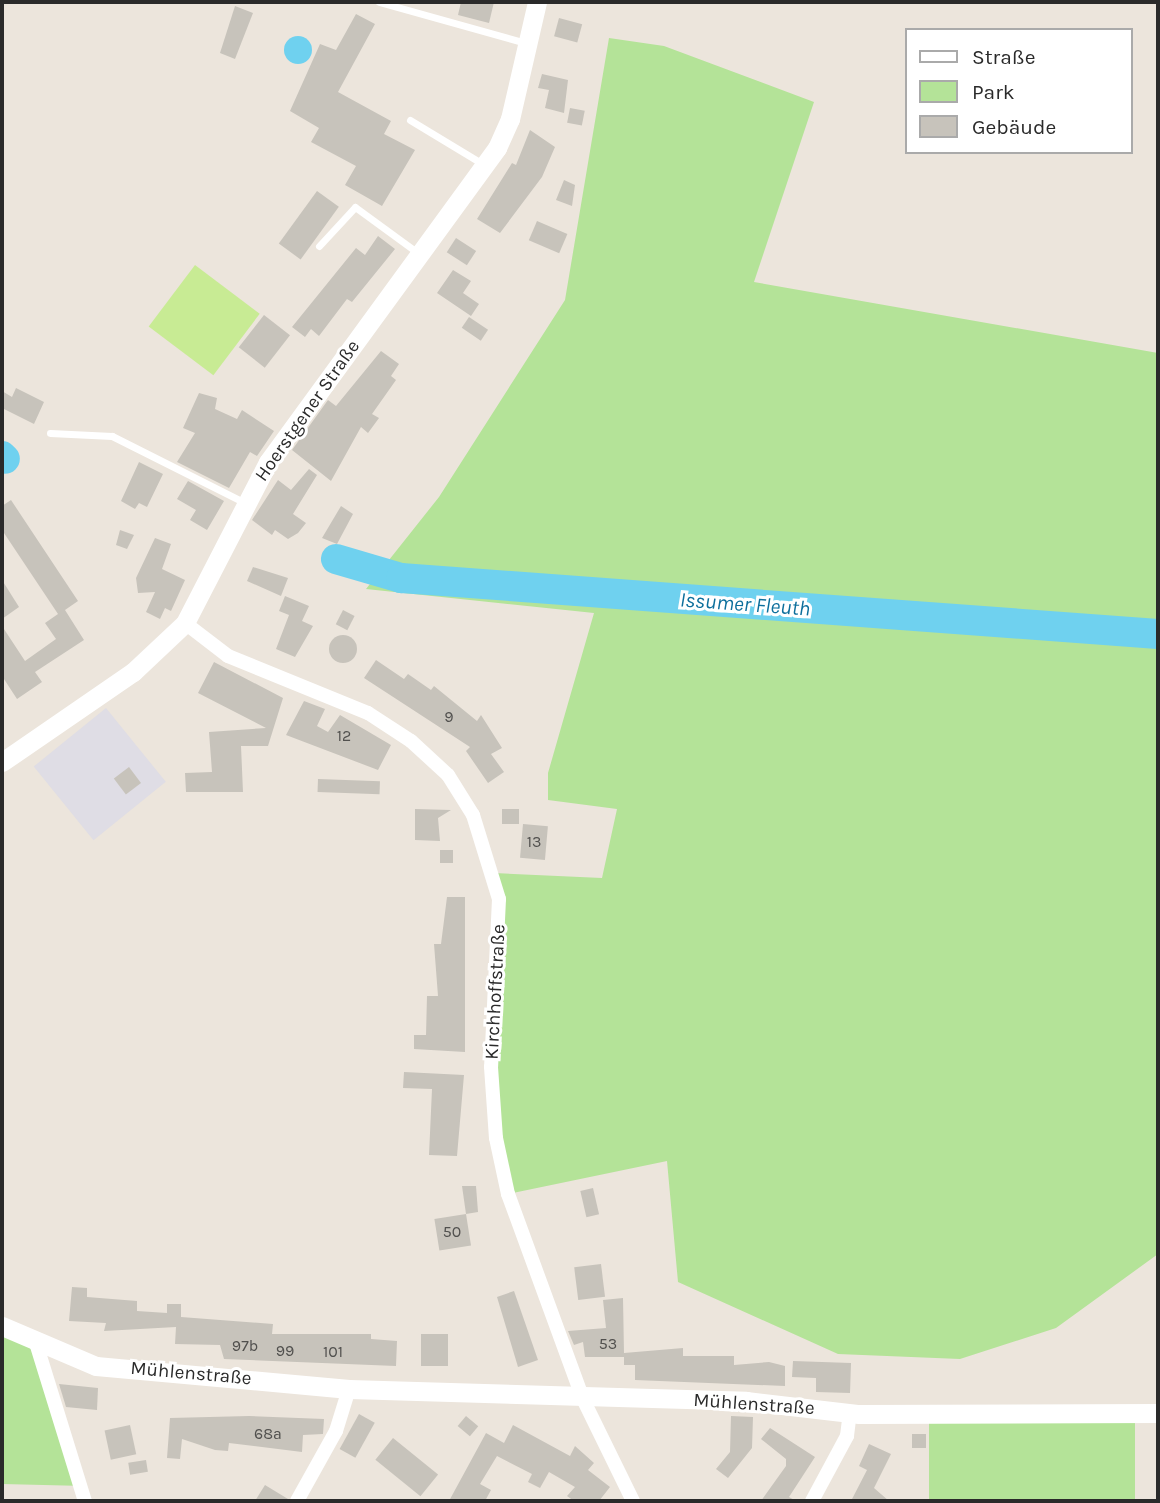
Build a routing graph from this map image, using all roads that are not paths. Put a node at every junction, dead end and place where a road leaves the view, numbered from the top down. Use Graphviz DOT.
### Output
graph roads {
  1 [pos="379,2"];
  2 [pos="537,2"];
  3 [pos="527,43"];
  4 [pos="410,120"];
  5 [pos="486,167"];
  6 [pos="320,246"];
  7 [pos="421,256"];
  8 [pos="50,433"];
  9 [pos="245,503"];
  10 [pos="185,623"];
  11 [pos="2,762"];
  12 [pos="2,1326"];
  13 [pos="36,1343"];
  14 [pos="349,1389"];
  15 [pos="583,1399"];
  16 [pos="850,1413"];
  17 [pos="1158,1413"];
  18 [pos="85,1501"];
  19 [pos="297,1501"];
  20 [pos="633,1501"];
  21 [pos="812,1501"];
  1 -- 3 [label="lane"];
  2 -- 3 [label="street, Hoerstgener Straße"];
  3 -- 5 [label="street, Hoerstgener Straße"];
  4 -- 5 [label="lane"];
  5 -- 7 [label="street, Hoerstgener Straße"];
  6 -- 7 [label="lane"];
  7 -- 9 [label="street, Hoerstgener Straße"];
  8 -- 9 [label="lane"];
  9 -- 10 [label="street, Hoerstgener Straße"];
  10 -- 11 [label="street, Hoerstgener Straße"];
  10 -- 15 [label="street, Kirchhoffstraße"];
  12 -- 13 [label="street, Mühlenstraße"];
  13 -- 14 [label="street, Mühlenstraße"];
  13 -- 18 [label="street"];
  14 -- 15 [label="street, Mühlenstraße"];
  14 -- 19 [label="street"];
  15 -- 16 [label="street, Mühlenstraße"];
  15 -- 20 [label="street, Kirchhoffstraße"];
  16 -- 17 [label="street, Mühlenstraße"];
  16 -- 21 [label="street"];
}
